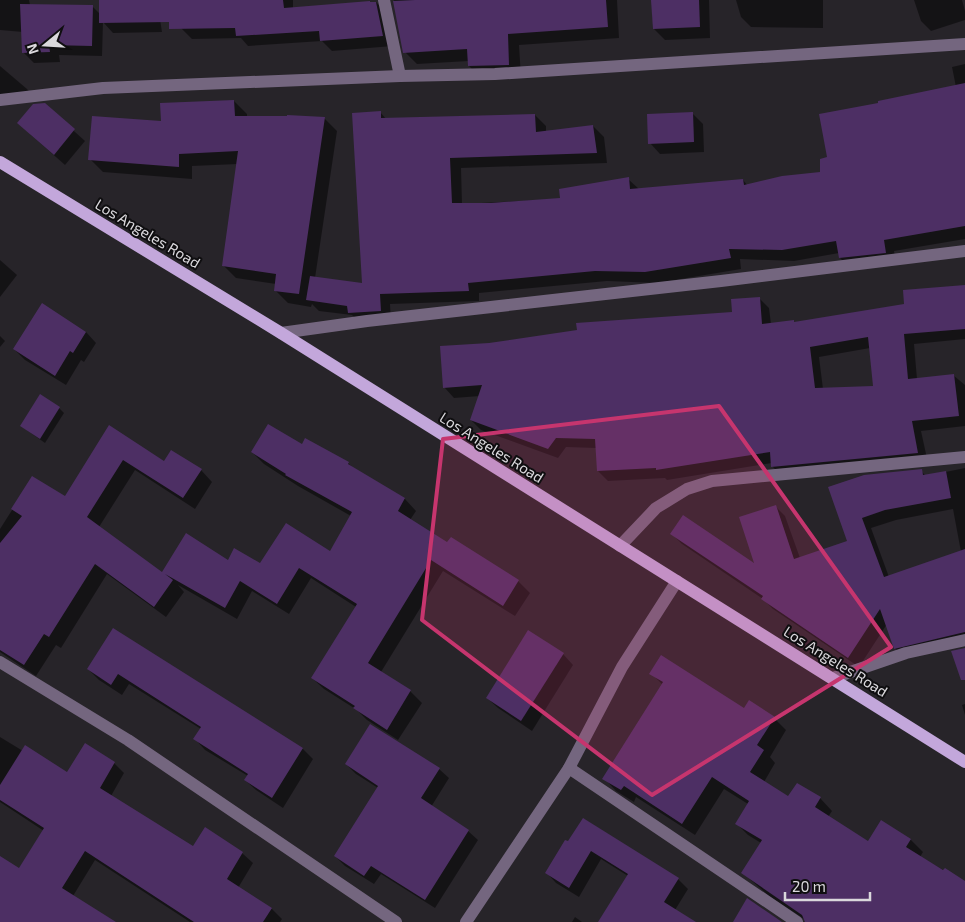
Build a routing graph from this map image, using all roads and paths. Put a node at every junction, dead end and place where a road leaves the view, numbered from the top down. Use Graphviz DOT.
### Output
graph roads {
  1 [pos="384,0"];
  2 [pos="965,44"];
  3 [pos="400,76"];
  4 [pos="0,100"];
  5 [pos="0,162"];
  6 [pos="965,251"];
  7 [pos="281,333"];
  8 [pos="965,456"];
  9 [pos="620,546"];
  10 [pos="677,581"];
  11 [pos="965,640"];
  12 [pos="0,662"];
  13 [pos="833,678"];
  14 [pos="965,762"];
  15 [pos="569,768"];
  16 [pos="396,922"];
  17 [pos="466,922"];
  18 [pos="797,922"];
  1 -- 3 [label="street"];
  2 -- 3 [label="street"];
  3 -- 4 [label="street"];
  5 -- 7 [label="main road, Los Angeles Road"];
  6 -- 7 [label="street"];
  7 -- 9 [label="main road, Los Angeles Road"];
  8 -- 9 [label="street"];
  9 -- 10 [label="main road, Los Angeles Road"];
  10 -- 13 [label="main road, Los Angeles Road"];
  10 -- 15 [label="street"];
  11 -- 13 [label="street"];
  12 -- 16 [label="street"];
  13 -- 14 [label="main road, Los Angeles Road"];
  15 -- 17 [label="street"];
  15 -- 18 [label="street"];
}
